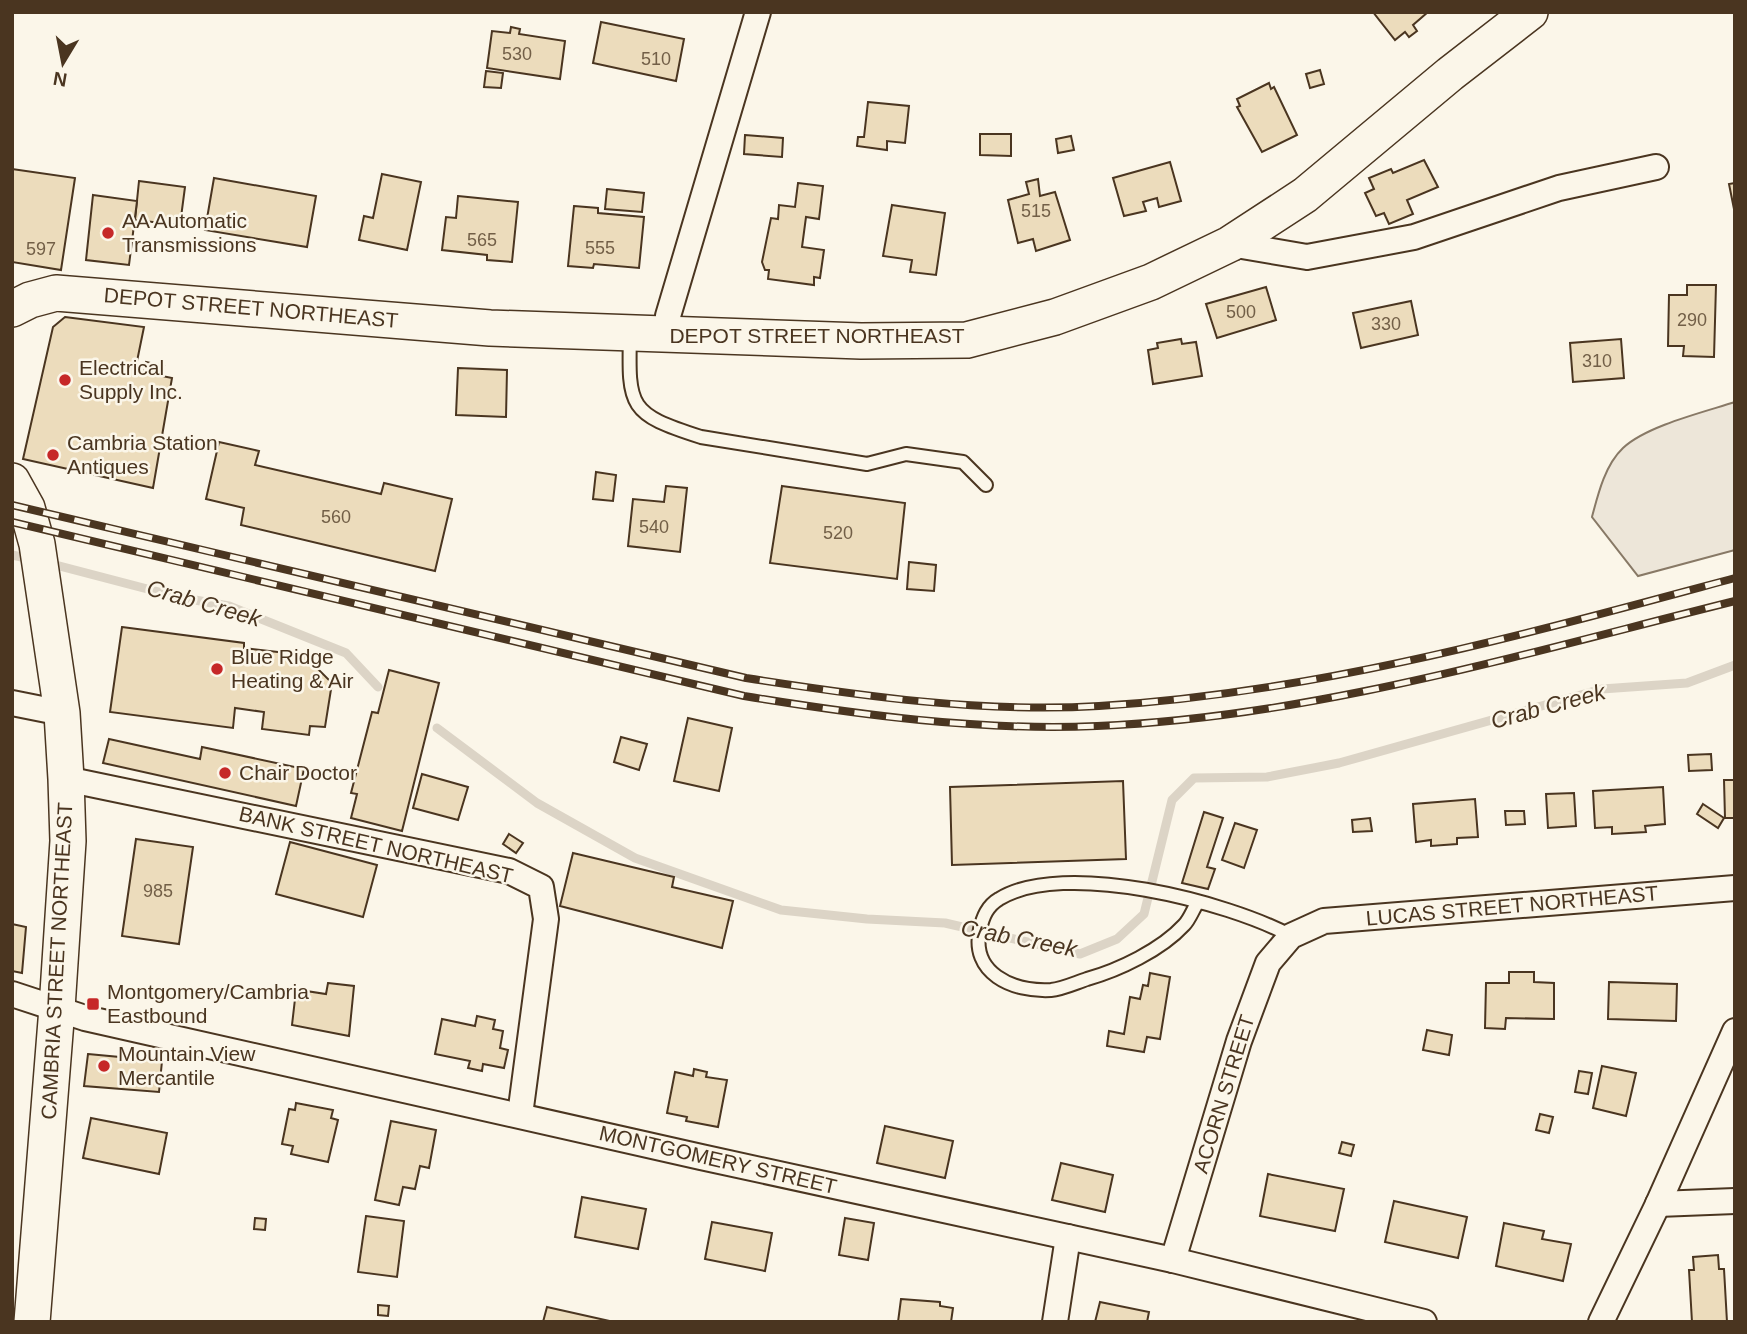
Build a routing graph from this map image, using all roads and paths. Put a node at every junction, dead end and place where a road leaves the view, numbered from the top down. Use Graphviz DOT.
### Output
graph roads {
  1 [pos="758,12"];
  2 [pos="1530,12"];
  3 [pos="1656,167"];
  4 [pos="1230,244"];
  5 [pos="12,309"];
  6 [pos="630,333"];
  7 [pos="667,335"];
  8 [pos="12,481"];
  9 [pos="986,485"];
  10 [pos="12,703"];
  11 [pos="62,713"];
  12 [pos="66,779"];
  13 [pos="1735,888"];
  14 [pos="1198,902"];
  15 [pos="1292,936"];
  16 [pos="12,994"];
  17 [pos="57,1008"];
  18 [pos="1735,1031"];
  19 [pos="520,1115"];
  20 [pos="1735,1201"];
  21 [pos="1658,1205"];
  22 [pos="1068,1237"];
  23 [pos="1173,1260"];
  24 [pos="32,1322"];
  25 [pos="1055,1322"];
  26 [pos="1424,1322"];
  27 [pos="1601,1322"];
  1 -- 7 [label="street"];
  2 -- 4 [label="street, DEPOT STREET NORTHEAST"];
  3 -- 4 [label="street"];
  4 -- 7 [label="street, DEPOT STREET NORTHEAST"];
  5 -- 6 [label="street, DEPOT STREET NORTHEAST"];
  6 -- 7 [label="street, DEPOT STREET NORTHEAST"];
  6 -- 9 [label="lane"];
  8 -- 11 [label="street, CAMBRIA STREET NORTHEAST"];
  10 -- 11 [label="street"];
  11 -- 12 [label="street, CAMBRIA STREET NORTHEAST"];
  12 -- 17 [label="street, CAMBRIA STREET NORTHEAST"];
  12 -- 19 [label="street, BANK STREET NORTHEAST"];
  13 -- 15 [label="street, LUCAS STREET NORTHEAST"];
  14 -- 14 [label="lane"];
  14 -- 15 [label="lane"];
  15 -- 23 [label="street, ACORN STREET"];
  16 -- 17 [label="street, MONTGOMERY STREET"];
  17 -- 19 [label="street, MONTGOMERY STREET"];
  17 -- 24 [label="street, CAMBRIA STREET NORTHEAST"];
  18 -- 21 [label="street"];
  19 -- 22 [label="street, MONTGOMERY STREET"];
  20 -- 21 [label="street"];
  21 -- 27 [label="street"];
  22 -- 23 [label="street, MONTGOMERY STREET"];
  22 -- 25 [label="street"];
  23 -- 26 [label="street, MONTGOMERY STREET"];
}
